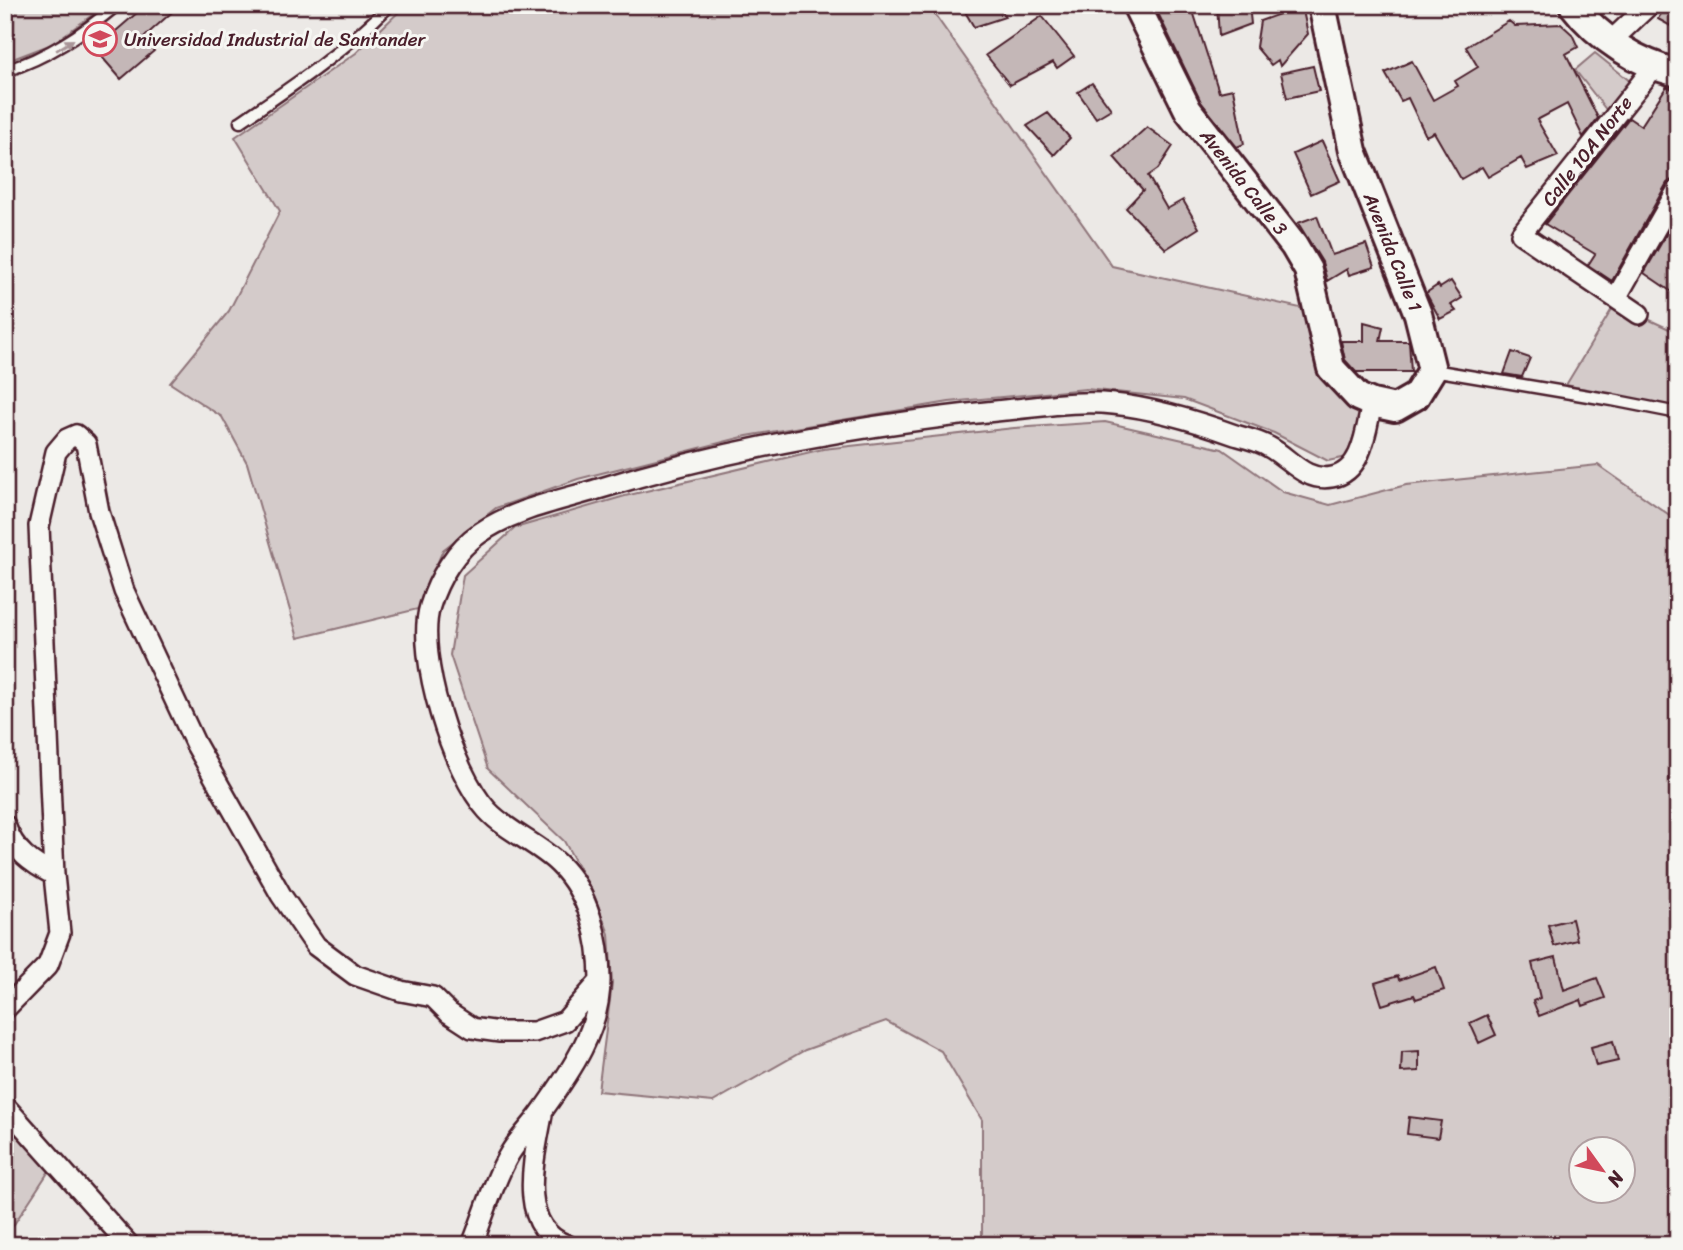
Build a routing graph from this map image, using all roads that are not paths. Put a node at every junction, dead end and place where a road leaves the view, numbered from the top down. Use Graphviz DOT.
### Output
graph roads {
  1 [pos="117,5"];
  2 [pos="390,5"];
  3 [pos="1136,5"];
  4 [pos="1322,5"];
  5 [pos="1573,5"];
  6 [pos="1648,5"];
  7 [pos="1611,41"];
  8 [pos="1666,70"];
  9 [pos="5,71"];
  10 [pos="240,122"];
  11 [pos="1678,189"];
  12 [pos="1616,298"];
  13 [pos="1639,314"];
  14 [pos="1432,370"];
  15 [pos="1372,403"];
  16 [pos="1678,413"];
  17 [pos="5,825"];
  18 [pos="54,876"];
  19 [pos="600,981"];
  20 [pos="6,1008"];
  21 [pos="5,1106"];
  22 [pos="543,1111"];
  23 [pos="129,1245"];
  24 [pos="472,1245"];
  25 [pos="567,1245"];
  9 -- 1 [label="lane, one-way"];
  2 -- 10 [label="lane"];
  3 -- 15 [label="street, Avenida Calle 3"];
  4 -- 14 [label="street, Avenida Calle 1"];
  5 -- 7 [label="street"];
  6 -- 7 [label="street"];
  7 -- 8 [label="street"];
  8 -- 12 [label="street, Calle 10A Norte"];
  11 -- 12 [label="street"];
  12 -- 13 [label="street"];
  14 -- 15 [label="street"];
  14 -- 16 [label="lane"];
  15 -- 19 [label="street"];
  17 -- 18 [label="street"];
  18 -- 19 [label="street"];
  18 -- 20 [label="street"];
  19 -- 22 [label="street"];
  21 -- 23 [label="street"];
  22 -- 24 [label="street"];
  22 -- 25 [label="street"];
}
